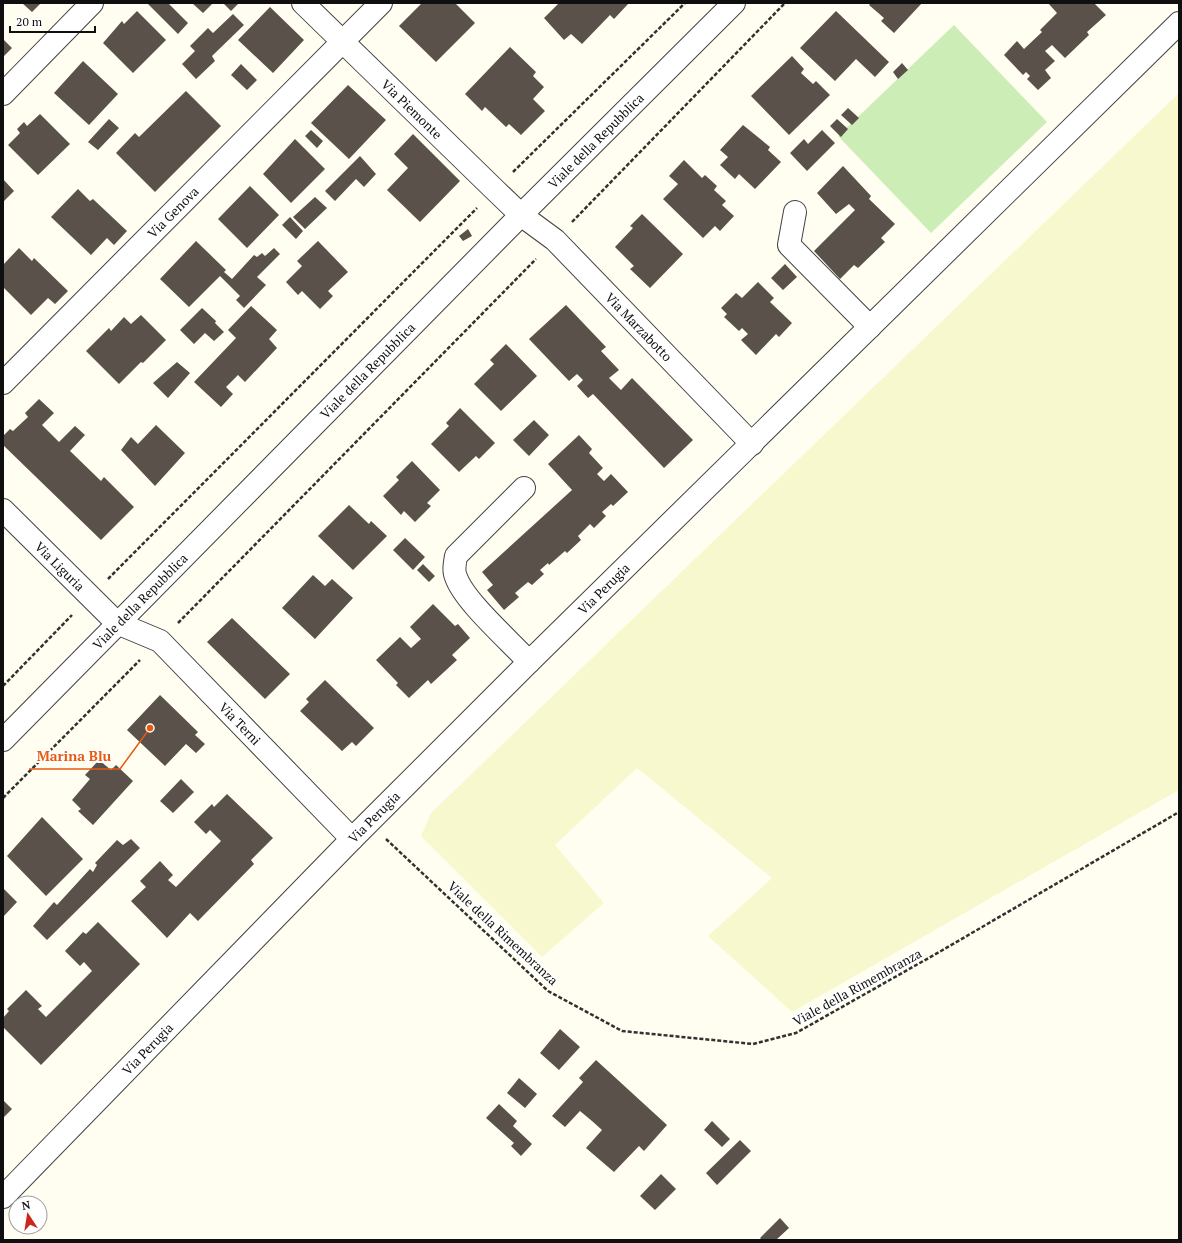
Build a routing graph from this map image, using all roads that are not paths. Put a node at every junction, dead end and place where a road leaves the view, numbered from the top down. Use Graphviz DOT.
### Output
graph roads {
  1 [pos="92,3"];
  2 [pos="303,3"];
  3 [pos="382,3"];
  4 [pos="734,3"];
  5 [pos="1179,23"];
  6 [pos="343,42"];
  7 [pos="3,94"];
  8 [pos="795,212"];
  9 [pos="521,215"];
  10 [pos="870,327"];
  11 [pos="3,383"];
  12 [pos="752,444"];
  13 [pos="524,488"];
  14 [pos="3,510"];
  15 [pos="117,623"];
  16 [pos="529,662"];
  17 [pos="3,740"];
  18 [pos="352,839"];
  19 [pos="3,1197"];
  1 -- 7 [label="street"];
  2 -- 6 [label="street, Via Piemonte"];
  3 -- 6 [label="street, Via Genova"];
  4 -- 9 [label="street, Viale della Repubblica"];
  5 -- 10 [label="street, Via Perugia"];
  6 -- 9 [label="street, Via Piemonte"];
  6 -- 11 [label="street, Via Genova"];
  8 -- 10 [label="street"];
  9 -- 12 [label="street, Via Marzabotto"];
  9 -- 15 [label="street, Viale della Repubblica"];
  10 -- 12 [label="street, Via Perugia"];
  12 -- 16 [label="street, Via Perugia"];
  13 -- 16 [label="street"];
  14 -- 15 [label="street, Via Liguria"];
  15 -- 17 [label="street, Viale della Repubblica"];
  15 -- 18 [label="street, Via Terni"];
  16 -- 18 [label="street, Via Perugia"];
  18 -- 19 [label="street, Via Perugia"];
}
